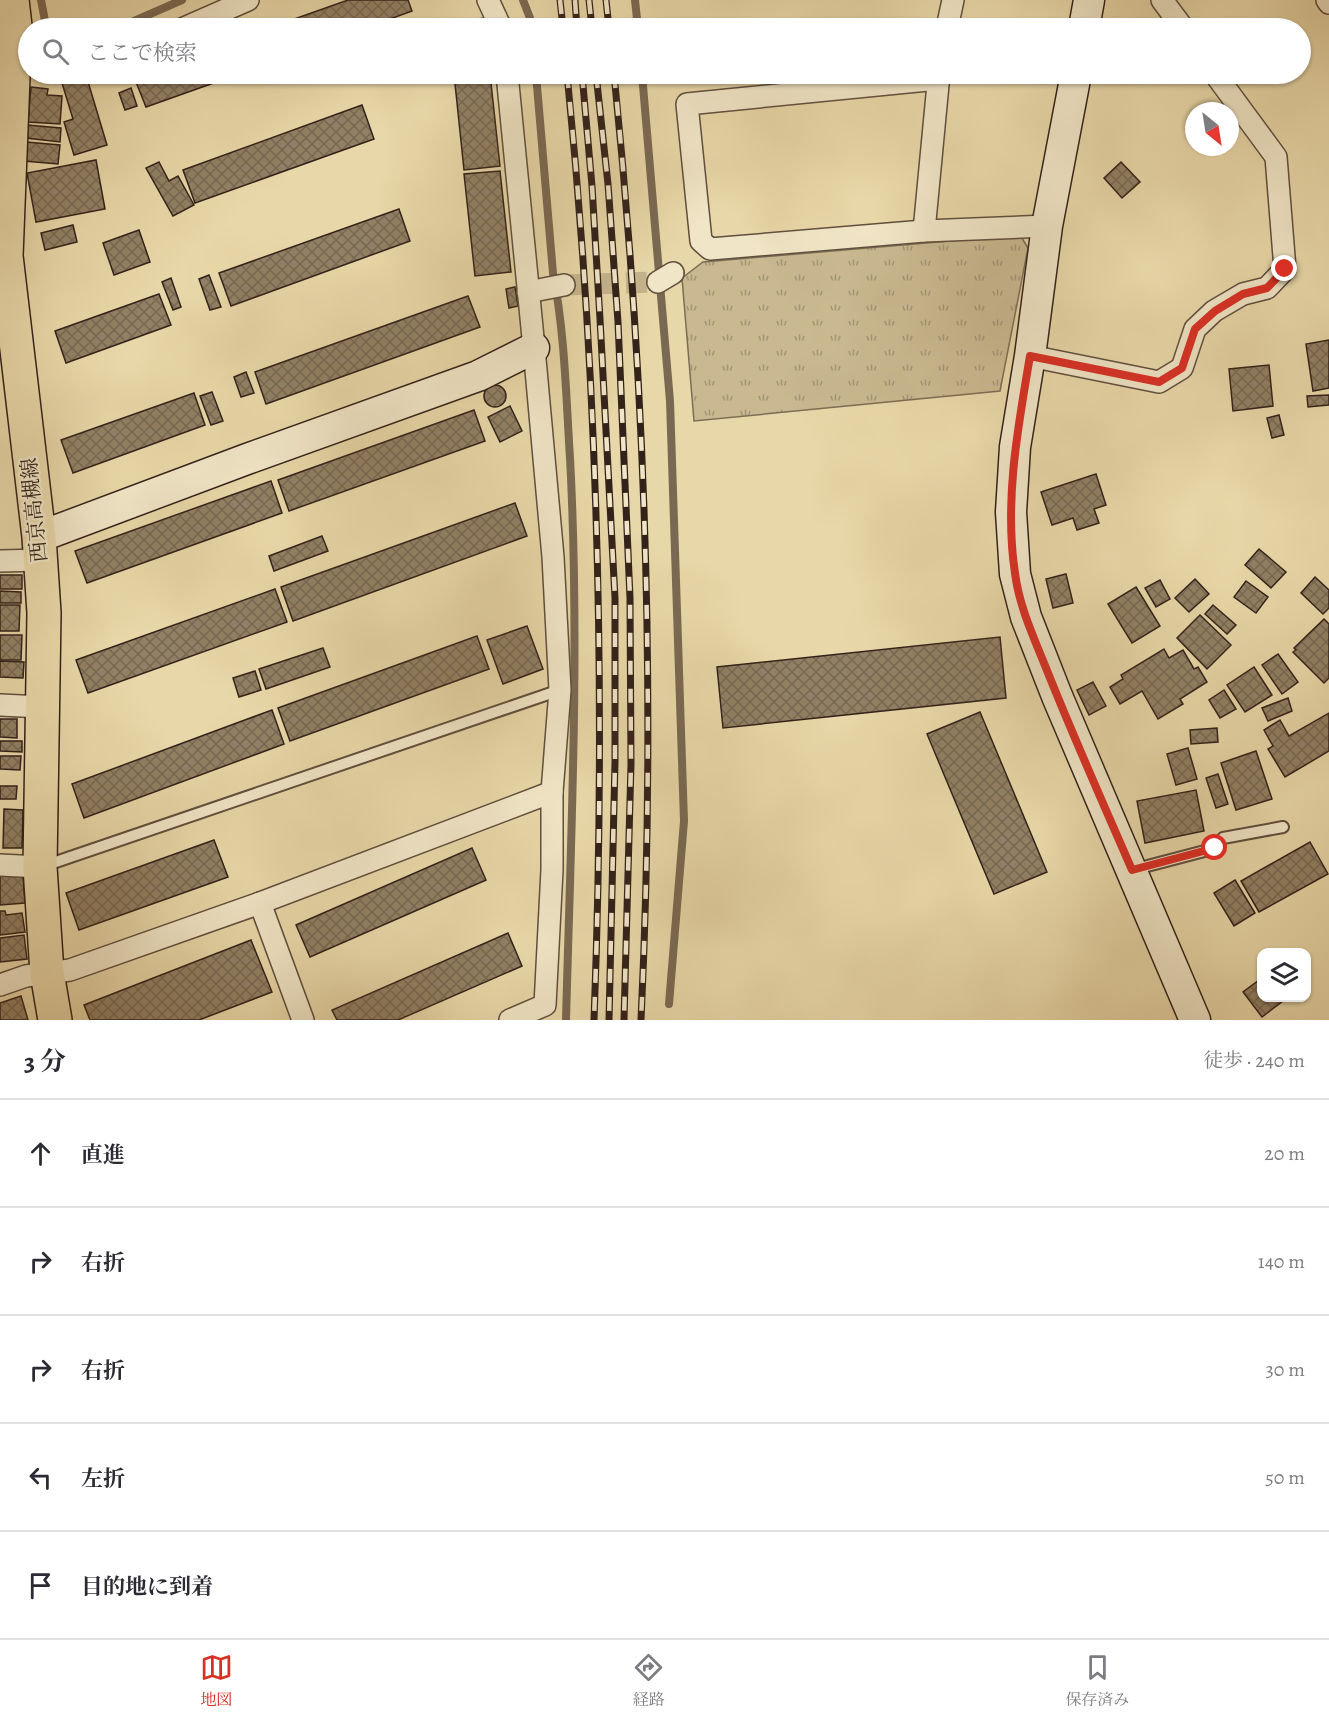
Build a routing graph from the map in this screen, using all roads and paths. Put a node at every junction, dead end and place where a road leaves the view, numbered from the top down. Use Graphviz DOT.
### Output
graph roads {
  1 [pos="248,0"];
  2 [pos="488,0"];
  3 [pos="953,0"];
  4 [pos="1089,0"];
  5 [pos="1162,0"];
  6 [pos="207,18"];
  7 [pos="496,18"];
  8 [pos="949,18"];
  9 [pos="1086,18"];
  10 [pos="1176,18"];
  11 [pos="14,36"];
  12 [pos="508,84"];
  13 [pos="866,84"];
  14 [pos="937,84"];
  15 [pos="1074,84"];
  16 [pos="1222,84"];
  17 [pos="5,175"];
  18 [pos="1047,226"];
  19 [pos="924,231"];
  20 [pos="564,285"];
  21 [pos="528,292"];
  22 [pos="534,348"];
  23 [pos="1030,356"];
  24 [pos="39,548"];
  25 [pos="0,561"];
  26 [pos="560,690"];
  27 [pos="0,705"];
  28 [pos="43,707"];
  29 [pos="552,792"];
  30 [pos="1283,827"];
  31 [pos="0,865"];
  32 [pos="40,867"];
  33 [pos="1132,870"];
  34 [pos="260,903"];
  35 [pos="47,973"];
  36 [pos="0,985"];
  37 [pos="55,1020"];
  38 [pos="303,1020"];
  39 [pos="510,1020"];
  40 [pos="1195,1020"];
  1 -- 6 [label="street"];
  2 -- 7 [label="street"];
  3 -- 8 [label="street"];
  4 -- 9 [label="street"];
  5 -- 10 [label="street"];
  11 -- 17 [label="main road, 西京高槻線"];
  12 -- 21 [label="street"];
  13 -- 19 [label="street"];
  14 -- 19 [label="street"];
  15 -- 18 [label="street"];
  16 -- 23 [label="street"];
  17 -- 24 [label="main road, 西京高槻線"];
  18 -- 19 [label="street"];
  18 -- 23 [label="street"];
  20 -- 21 [label="street"];
  21 -- 22 [label="street"];
  22 -- 24 [label="street"];
  22 -- 26 [label="street"];
  23 -- 33 [label="street"];
  24 -- 25 [label="street"];
  24 -- 28 [label="main road, 西京高槻線"];
  26 -- 29 [label="street"];
  26 -- 32 [label="lane"];
  27 -- 28 [label="street"];
  28 -- 32 [label="main road, 西京高槻線"];
  29 -- 34 [label="street"];
  29 -- 39 [label="street"];
  30 -- 33 [label="lane"];
  31 -- 32 [label="street"];
  32 -- 35 [label="main road, 西京高槻線"];
  33 -- 40 [label="street"];
  34 -- 35 [label="street"];
  34 -- 38 [label="street"];
  35 -- 36 [label="street"];
  35 -- 37 [label="main road, 西京高槻線"];
}
